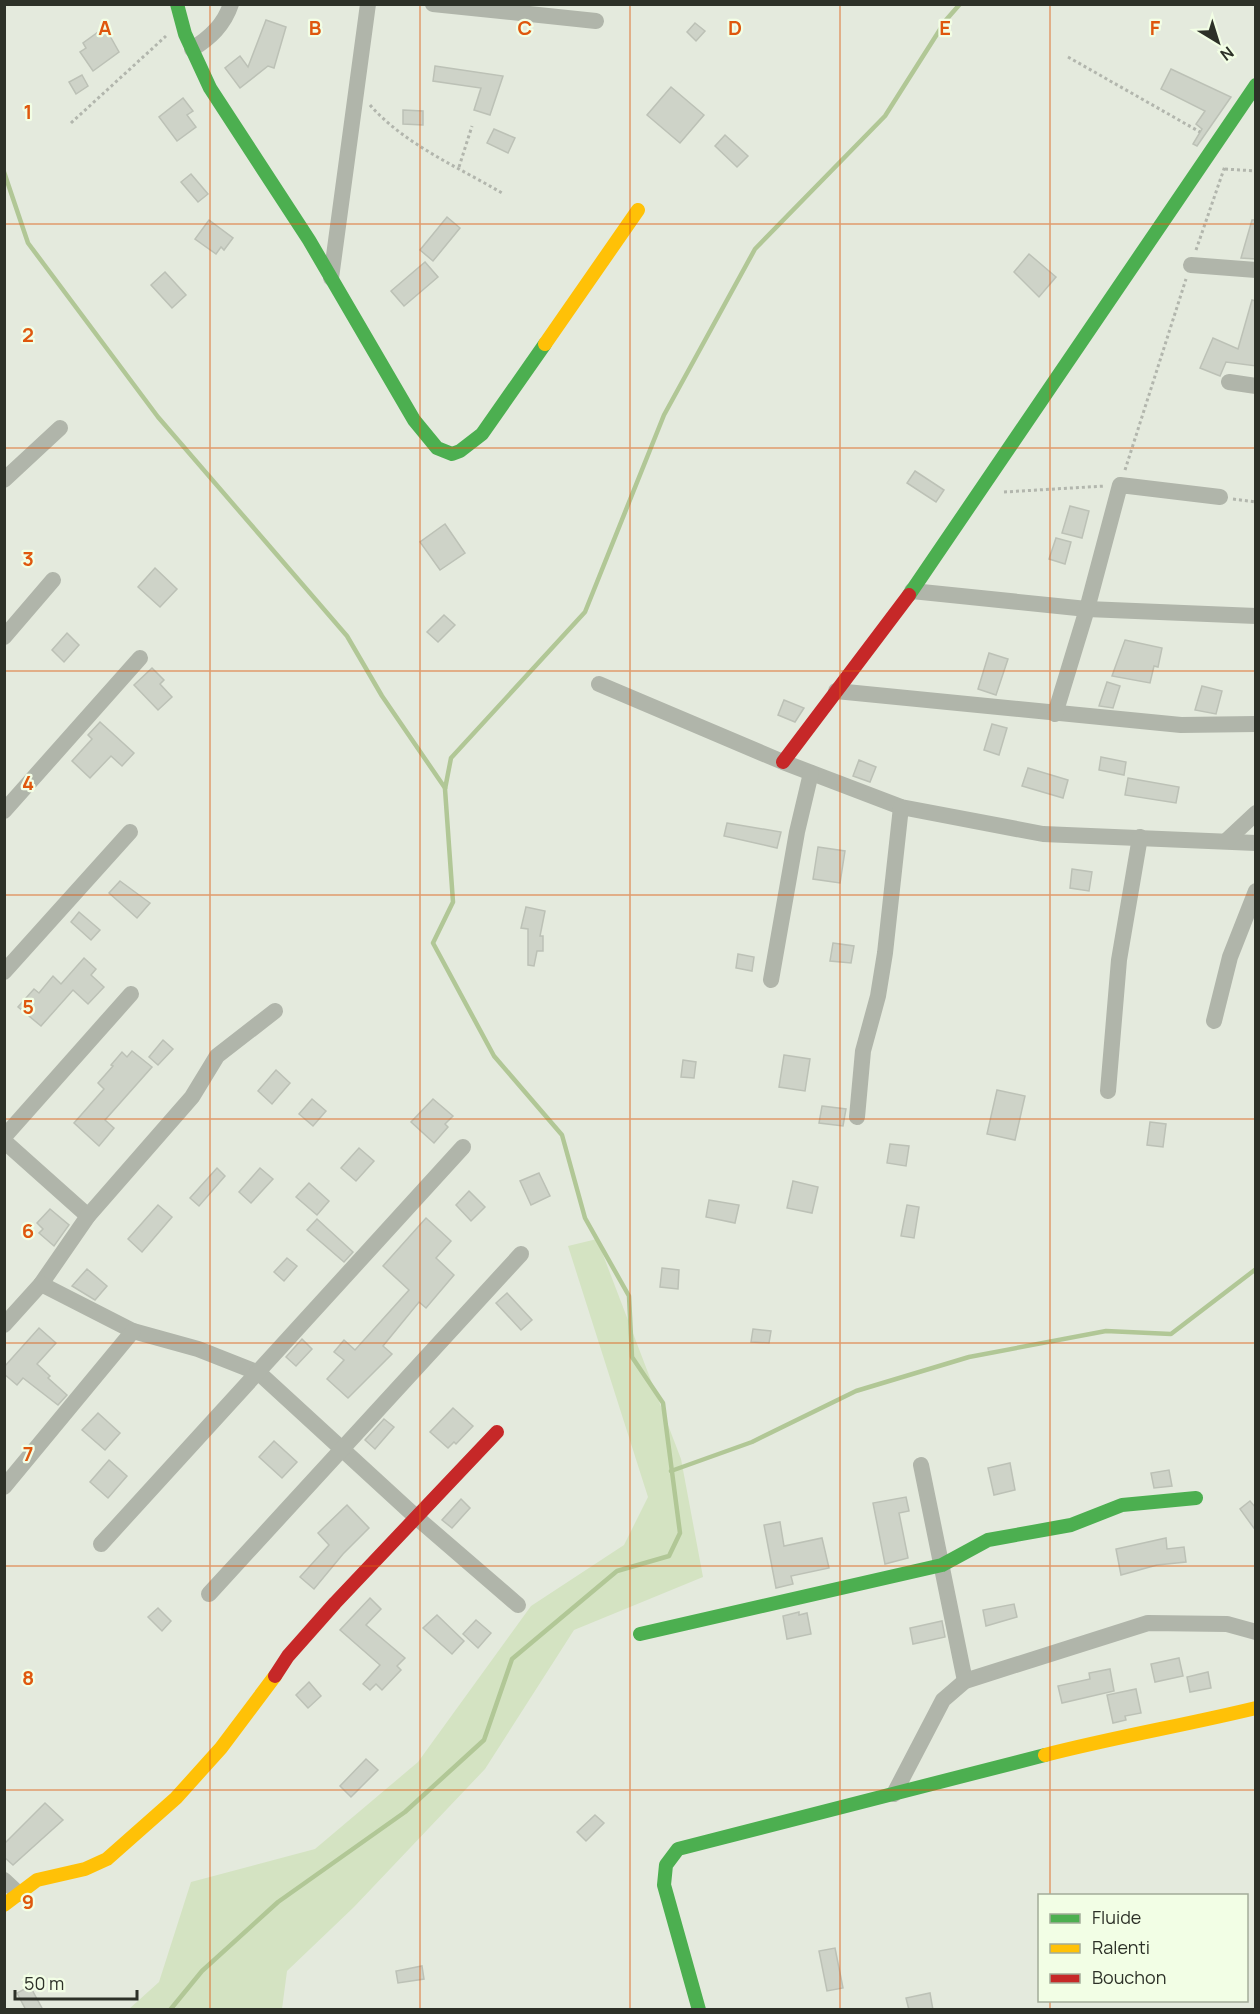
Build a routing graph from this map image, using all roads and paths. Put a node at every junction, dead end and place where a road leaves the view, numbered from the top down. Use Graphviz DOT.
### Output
graph roads {
  1 [pos="177,4"];
  2 [pos="231,4"];
  3 [pos="368,4"];
  4 [pos="433,4"];
  5 [pos="596,21"];
  6 [pos="181,22"];
  7 [pos="192,49"];
  8 [pos="1068,57"];
  9 [pos="1256,85"];
  10 [pos="357,90"];
  11 [pos="71,123"];
  12 [pos="472,126"];
  13 [pos="1217,141"];
  14 [pos="459,167"];
  15 [pos="1256,171"];
  16 [pos="502,193"];
  17 [pos="638,210"];
  18 [pos="1191,265"];
  19 [pos="1256,270"];
  20 [pos="331,278"];
  21 [pos="1229,382"];
  22 [pos="1256,386"];
  23 [pos="60,429"];
  24 [pos="4,480"];
  25 [pos="1120,485"];
  26 [pos="976,494"];
  27 [pos="1220,497"];
  28 [pos="1256,501"];
  29 [pos="53,580"];
  30 [pos="912,591"];
  31 [pos="1087,609"];
  32 [pos="1256,616"];
  33 [pos="4,637"];
  34 [pos="140,658"];
  35 [pos="599,684"];
  36 [pos="837,691"];
  37 [pos="1055,714"];
  38 [pos="1256,724"];
  39 [pos="783,762"];
  40 [pos="811,773"];
  41 [pos="901,807"];
  42 [pos="4,811"];
  43 [pos="1256,813"];
  44 [pos="130,832"];
  45 [pos="1140,837"];
  46 [pos="1226,841"];
  47 [pos="1256,843"];
  48 [pos="1256,891"];
  49 [pos="4,972"];
  50 [pos="771,980"];
  51 [pos="131,994"];
  52 [pos="275,1011"];
  53 [pos="1214,1021"];
  54 [pos="1108,1091"];
  55 [pos="857,1117"];
  56 [pos="4,1139"];
  57 [pos="463,1147"];
  58 [pos="88,1216"];
  59 [pos="521,1254"];
  60 [pos="41,1284"];
  61 [pos="4,1325"];
  62 [pos="133,1331"];
  63 [pos="259,1373"];
  64 [pos="497,1432"];
  65 [pos="341,1449"];
  66 [pos="921,1465"];
  67 [pos="4,1487"];
  68 [pos="1196,1497"];
  69 [pos="416,1517"];
  70 [pos="101,1544"];
  71 [pos="942,1565"];
  72 [pos="209,1594"];
  73 [pos="518,1605"];
  74 [pos="1256,1632"];
  75 [pos="640,1634"];
  76 [pos="964,1681"];
  77 [pos="1256,1708"];
  78 [pos="894,1794"];
  79 [pos="4,1880"];
  80 [pos="19,1893"];
  81 [pos="4,1905"];
  82 [pos="699,2010"];
  1 -- 6 [label="street"];
  2 -- 7 [label="street"];
  3 -- 10 [label="street"];
  4 -- 5 [label="street"];
  6 -- 7 [label="street"];
  6 -- 11 [label="path"];
  7 -- 20 [label="street"];
  8 -- 13 [label="path"];
  9 -- 13 [label="street"];
  10 -- 14 [label="path"];
  10 -- 20 [label="street"];
  12 -- 14 [label="path"];
  13 -- 26 [label="street"];
  14 -- 16 [label="path"];
  15 -- 18 [label="path"];
  17 -- 20 [label="street"];
  18 -- 19 [label="street"];
  18 -- 25 [label="path"];
  21 -- 22 [label="street"];
  23 -- 24 [label="street"];
  25 -- 26 [label="path"];
  25 -- 27 [label="street"];
  25 -- 31 [label="street"];
  26 -- 30 [label="street"];
  27 -- 28 [label="path"];
  29 -- 33 [label="street"];
  30 -- 31 [label="street"];
  30 -- 36 [label="street"];
  31 -- 32 [label="street"];
  31 -- 37 [label="street"];
  34 -- 42 [label="street"];
  35 -- 39 [label="street"];
  36 -- 37 [label="street"];
  36 -- 39 [label="street"];
  37 -- 38 [label="street"];
  39 -- 40 [label="street"];
  40 -- 41 [label="street"];
  40 -- 50 [label="street"];
  41 -- 45 [label="street"];
  41 -- 55 [label="street"];
  43 -- 46 [label="street"];
  44 -- 49 [label="street"];
  45 -- 46 [label="street"];
  45 -- 54 [label="street"];
  46 -- 47 [label="street"];
  48 -- 53 [label="street"];
  51 -- 56 [label="street"];
  52 -- 58 [label="street"];
  56 -- 58 [label="street"];
  57 -- 63 [label="street"];
  58 -- 60 [label="street"];
  59 -- 65 [label="street"];
  60 -- 61 [label="street"];
  60 -- 62 [label="street"];
  62 -- 63 [label="street"];
  62 -- 67 [label="street"];
  63 -- 65 [label="street"];
  63 -- 70 [label="street"];
  64 -- 69 [label="street"];
  65 -- 69 [label="street"];
  65 -- 72 [label="street"];
  66 -- 71 [label="street"];
  68 -- 71 [label="street"];
  69 -- 73 [label="street"];
  69 -- 80 [label="street"];
  71 -- 75 [label="street"];
  71 -- 76 [label="street"];
  74 -- 76 [label="street"];
  76 -- 78 [label="street"];
  77 -- 78 [label="street"];
  78 -- 82 [label="street"];
  79 -- 80 [label="street"];
  80 -- 81 [label="street"];
}
